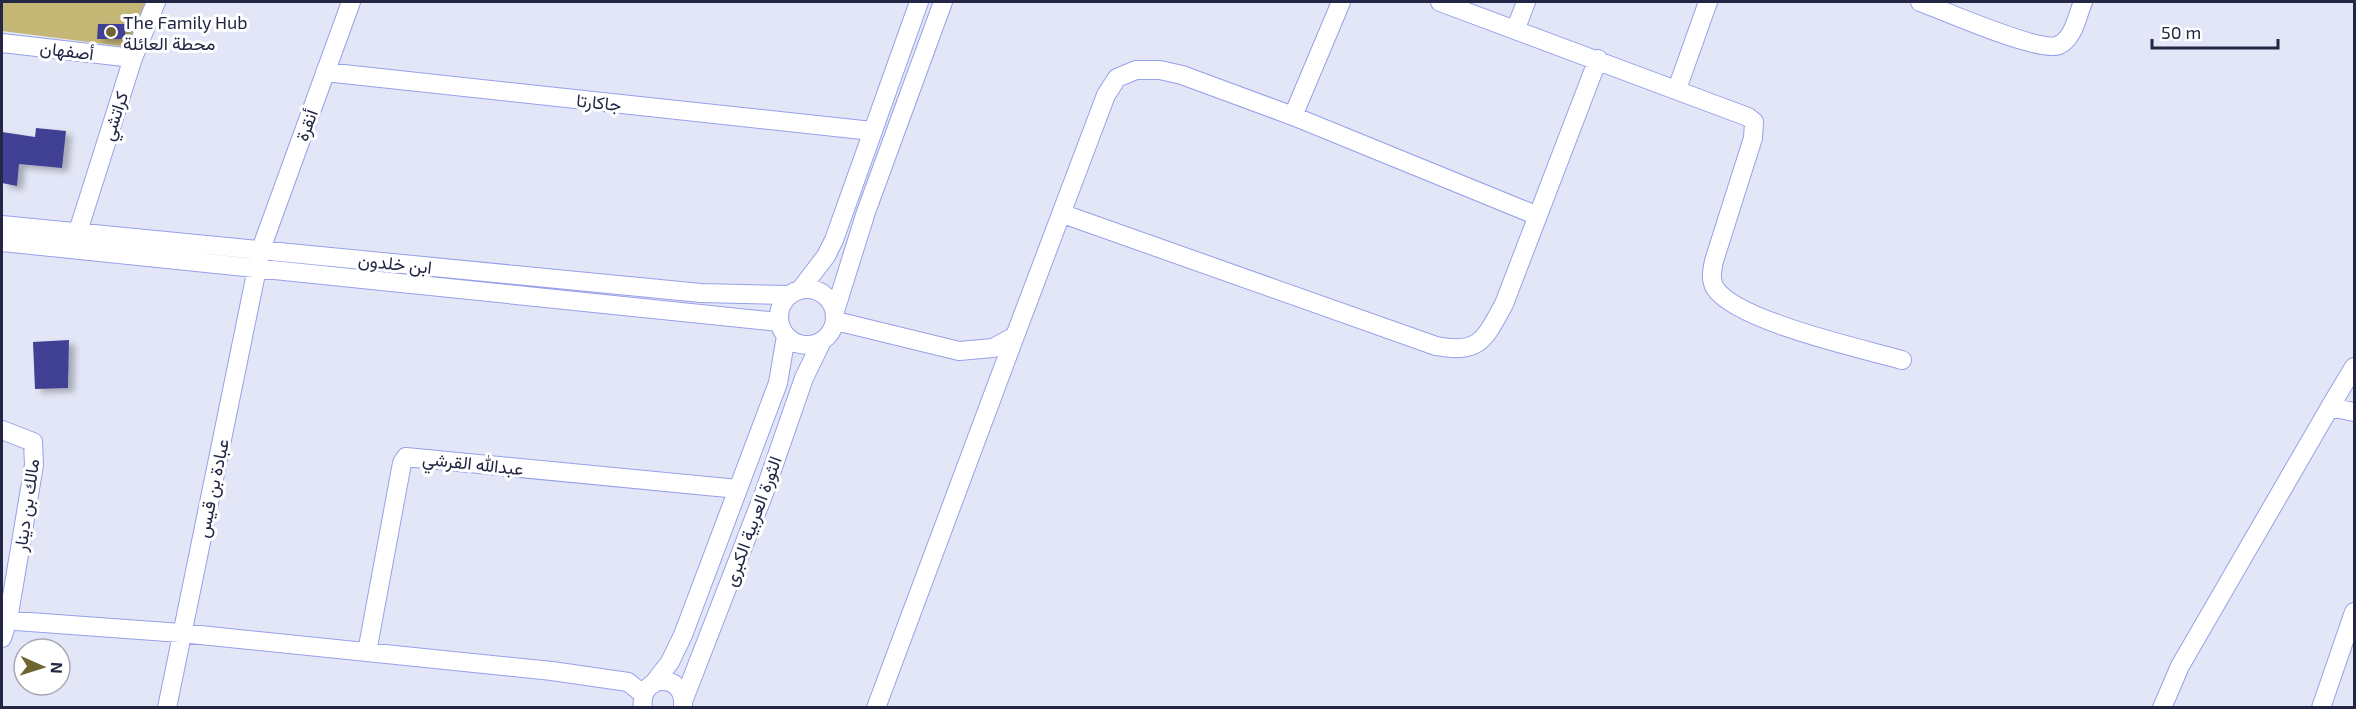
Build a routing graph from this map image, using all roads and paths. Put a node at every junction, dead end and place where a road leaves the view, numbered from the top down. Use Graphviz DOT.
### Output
graph roads {
  1 [pos="156,2"];
  2 [pos="351,2"];
  3 [pos="919,2"];
  4 [pos="943,2"];
  5 [pos="1341,2"];
  6 [pos="1440,2"];
  7 [pos="1526,2"];
  8 [pos="1708,2"];
  9 [pos="1920,2"];
  10 [pos="2083,2"];
  11 [pos="1516,28"];
  12 [pos="2,43"];
  13 [pos="133,58"];
  14 [pos="1598,59"];
  15 [pos="325,72"];
  16 [pos="1677,88"];
  17 [pos="1293,116"];
  18 [pos="872,131"];
  19 [pos="845,204"];
  20 [pos="866,212"];
  21 [pos="1063,214"];
  22 [pos="1538,216"];
  23 [pos="2,225"];
  24 [pos="74,240"];
  25 [pos="2,242"];
  26 [pos="261,249"];
  27 [pos="259,268"];
  28 [pos="795,293"];
  29 [pos="836,316"];
  30 [pos="783,329"];
  31 [pos="1015,336"];
  32 [pos="821,343"];
  33 [pos="1902,360"];
  34 [pos="2355,367"];
  35 [pos="2330,406"];
  36 [pos="2355,412"];
  37 [pos="2,430"];
  38 [pos="738,489"];
  39 [pos="2355,612"];
  40 [pos="5,620"];
  41 [pos="181,633"];
  42 [pos="2,638"];
  43 [pos="367,652"];
  44 [pos="646,695"];
  45 [pos="687,705"];
  46 [pos="167,708"];
  47 [pos="876,708"];
  48 [pos="2162,708"];
  49 [pos="2321,708"];
  1 -- 13 [label="street, كراتشي"];
  2 -- 15 [label="street, أنقرة"];
  3 -- 18 [label="street"];
  4 -- 20 [label="street"];
  5 -- 17 [label="street"];
  6 -- 11 [label="street"];
  7 -- 11 [label="street"];
  8 -- 16 [label="street"];
  9 -- 10 [label="street"];
  11 -- 14 [label="street"];
  12 -- 13 [label="street, أصفهان"];
  13 -- 24 [label="street, كراتشي"];
  14 -- 16 [label="street"];
  14 -- 22 [label="street"];
  15 -- 18 [label="street, جاكارتا"];
  15 -- 26 [label="street, أنقرة"];
  16 -- 33 [label="street"];
  17 -- 21 [label="street"];
  17 -- 22 [label="street"];
  18 -- 19 [label="street"];
  19 -- 20 [label="street"];
  19 -- 28 [label="street"];
  20 -- 29 [label="street"];
  21 -- 22 [label="street"];
  21 -- 31 [label="street"];
  23 -- 24 [label="street, ابن خلدون"];
  24 -- 25 [label="street, ابن خلدون"];
  24 -- 26 [label="street, ابن خلدون"];
  24 -- 27 [label="street, ابن خلدون"];
  26 -- 27 [label="street, أنقرة"];
  26 -- 28 [label="street, ابن خلدون"];
  27 -- 30 [label="street, ابن خلدون"];
  27 -- 41 [label="street, عبادة بن قيس"];
  28 -- 29 [label="street"];
  28 -- 30 [label="street"];
  29 -- 31 [label="street"];
  29 -- 32 [label="street"];
  30 -- 32 [label="street"];
  30 -- 38 [label="street, الثورة العربية الكبرى"];
  31 -- 47 [label="street"];
  32 -- 45 [label="street, الثورة العربية الكبرى"];
  34 -- 35 [label="street"];
  35 -- 36 [label="street"];
  35 -- 48 [label="street"];
  37 -- 40 [label="street, مالك بن دينار"];
  38 -- 43 [label="street, عبدالله القرشي"];
  38 -- 44 [label="street, الثورة العربية الكبرى"];
  39 -- 49 [label="street"];
  40 -- 41 [label="street"];
  40 -- 42 [label="street, مالك بن دينار"];
  41 -- 43 [label="street"];
  41 -- 46 [label="street, عبادة بن قيس"];
  43 -- 44 [label="street"];
  44 -- 45 [label="street"];
}
